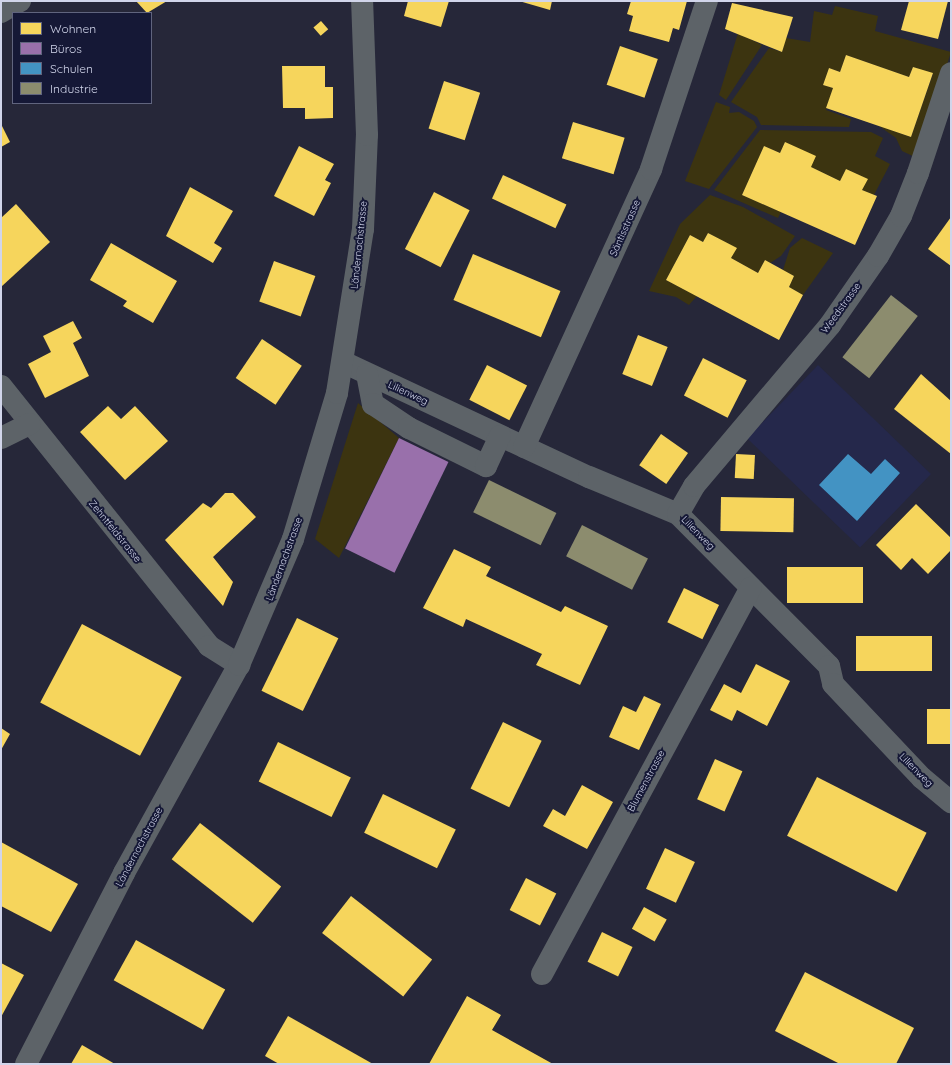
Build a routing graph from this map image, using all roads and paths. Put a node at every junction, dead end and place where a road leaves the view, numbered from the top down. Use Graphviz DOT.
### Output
graph roads {
  1 [pos="20,1"];
  2 [pos="362,1"];
  3 [pos="707,1"];
  4 [pos="1,12"];
  5 [pos="951,73"];
  6 [pos="343,362"];
  7 [pos="367,374"];
  8 [pos="1,386"];
  9 [pos="30,424"];
  10 [pos="500,436"];
  11 [pos="1,438"];
  12 [pos="524,447"];
  13 [pos="678,514"];
  14 [pos="751,588"];
  15 [pos="239,665"];
  16 [pos="951,802"];
  17 [pos="542,974"];
  18 [pos="26,1064"];
  1 -- 4 [label="street"];
  2 -- 6 [label="street, Ländernachstrasse"];
  3 -- 12 [label="street, Säntisstrasse"];
  5 -- 13 [label="street, Weedstrasse"];
  6 -- 7 [label="street, Lilienweg"];
  6 -- 15 [label="street, Ländernachstrasse"];
  7 -- 10 [label="street, Lilienweg"];
  7 -- 10 [label="street"];
  8 -- 9 [label="street, Zehntfeldstrasse"];
  9 -- 11 [label="street"];
  9 -- 15 [label="street, Zehntfeldstrasse"];
  10 -- 12 [label="street, Lilienweg"];
  12 -- 13 [label="street, Lilienweg"];
  13 -- 14 [label="street, Lilienweg"];
  14 -- 16 [label="street, Lilienweg"];
  14 -- 17 [label="street, Blumenstrasse"];
  15 -- 18 [label="street, Ländernachstrasse"];
}
